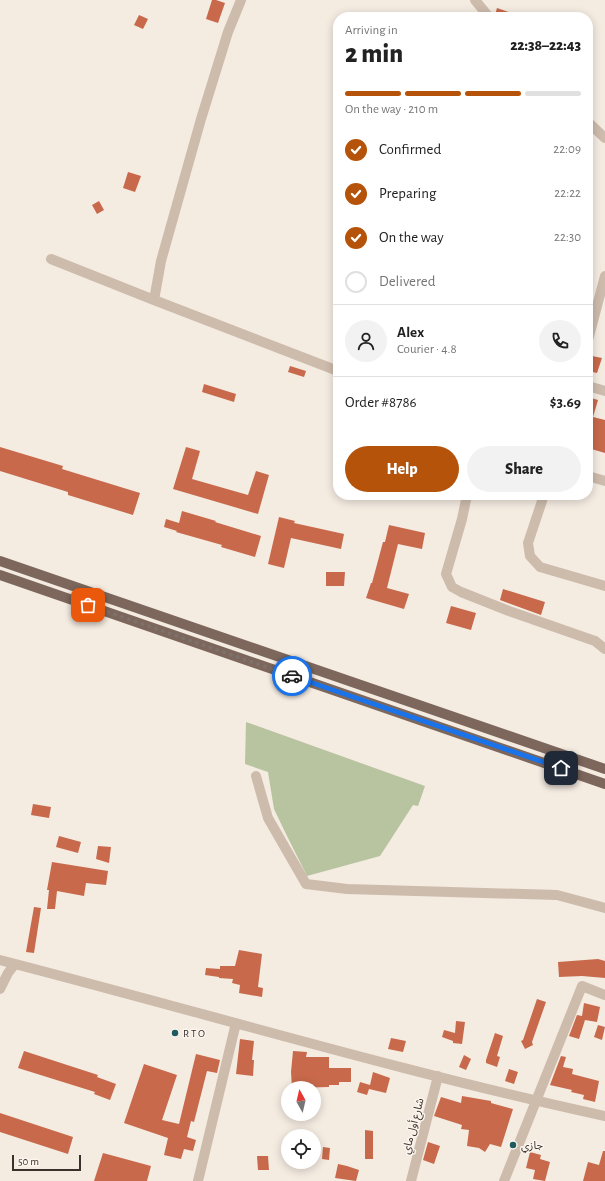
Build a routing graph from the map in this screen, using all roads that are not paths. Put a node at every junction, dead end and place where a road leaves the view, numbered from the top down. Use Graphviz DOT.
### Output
graph roads {
  1 [pos="241,0"];
  2 [pos="475,0"];
  3 [pos="485,12"];
  4 [pos="593,127"];
  5 [pos="605,138"];
  6 [pos="51,259"];
  7 [pos="605,276"];
  8 [pos="154,300"];
  9 [pos="593,321"];
  10 [pos="333,369"];
  11 [pos="593,387"];
  12 [pos="605,391"];
  13 [pos="593,477"];
  14 [pos="605,481"];
  15 [pos="466,500"];
  16 [pos="542,500"];
  17 [pos="0,561"];
  18 [pos="0,575"];
  19 [pos="605,586"];
  20 [pos="605,649"];
  21 [pos="605,769"];
  22 [pos="256,776"];
  23 [pos="605,784"];
  24 [pos="605,908"];
  25 [pos="0,960"];
  26 [pos="15,964"];
  27 [pos="0,969"];
  28 [pos="0,988"];
  29 [pos="605,995"];
  30 [pos="236,1023"];
  31 [pos="438,1076"];
  32 [pos="537,1101"];
  33 [pos="605,1116"];
  34 [pos="198,1181"];
  35 [pos="411,1181"];
  36 [pos="504,1181"];
  1 -- 8 [label="street"];
  2 -- 3 [label="street"];
  4 -- 5 [label="street"];
  6 -- 8 [label="street"];
  7 -- 9 [label="street"];
  8 -- 10 [label="street"];
  11 -- 12 [label="street"];
  13 -- 14 [label="street"];
  15 -- 20 [label="street"];
  16 -- 19 [label="street"];
  17 -- 21 [label="main road"];
  18 -- 23 [label="main road"];
  22 -- 24 [label="street"];
  25 -- 26 [label="street"];
  26 -- 28 [label="street"];
  26 -- 30 [label="street"];
  27 -- 28 [label="street"];
  29 -- 32 [label="street"];
  30 -- 31 [label="street"];
  30 -- 34 [label="street"];
  31 -- 32 [label="street"];
  31 -- 35 [label="street, شارع أول ماي"];
  32 -- 33 [label="street"];
  32 -- 36 [label="street"];
}
